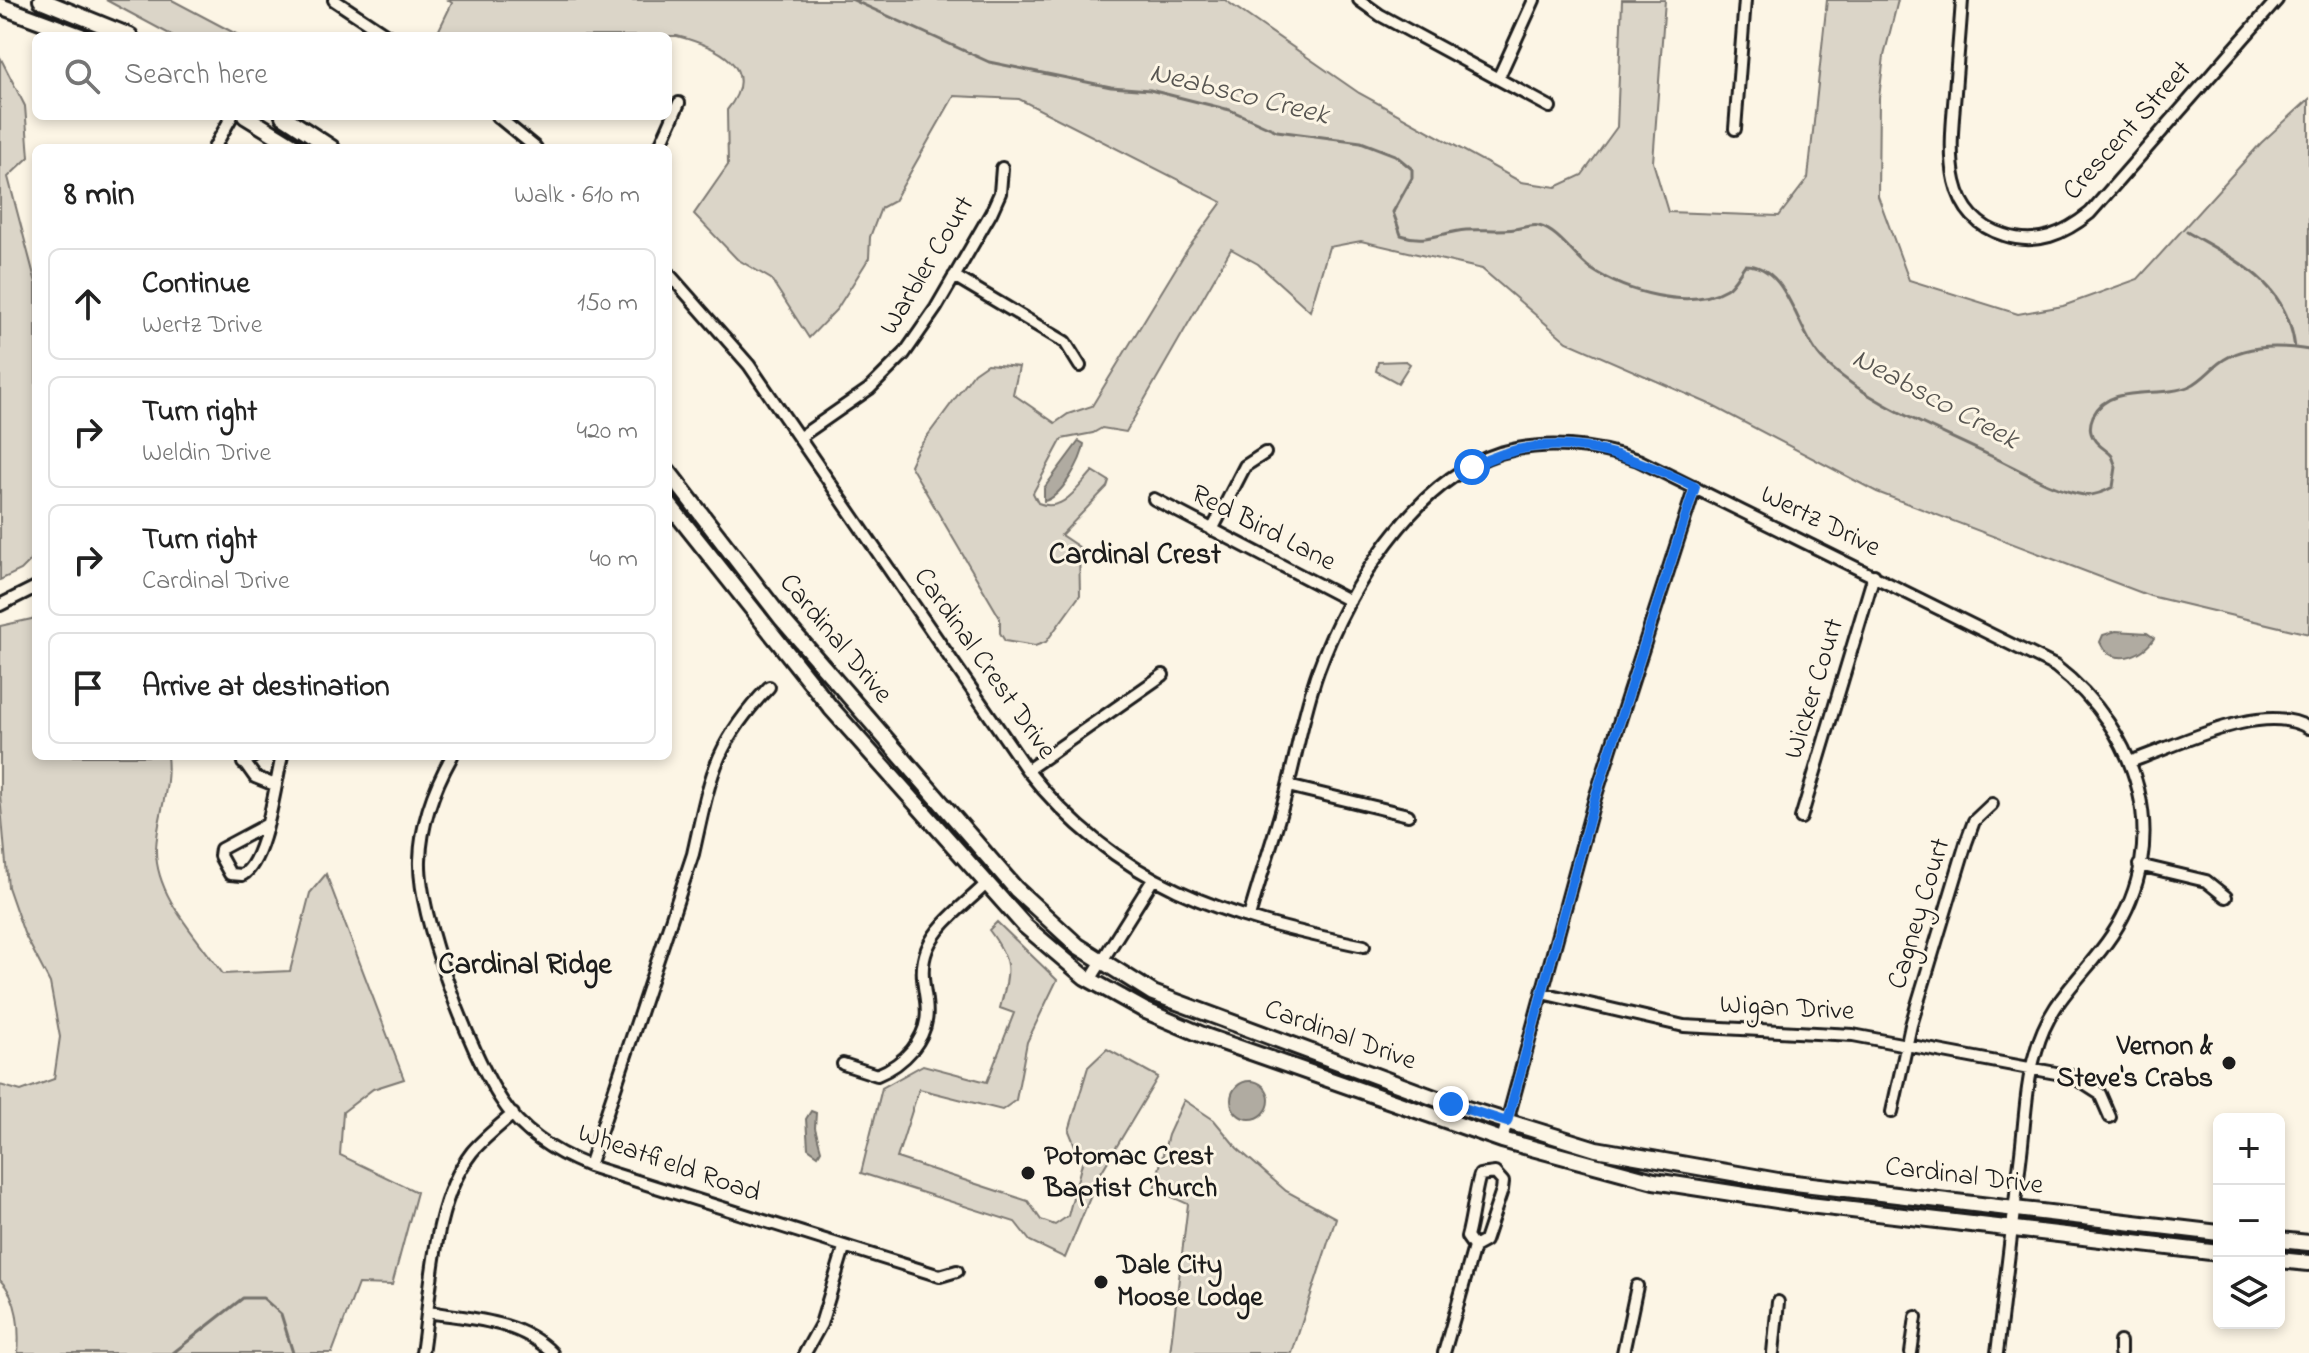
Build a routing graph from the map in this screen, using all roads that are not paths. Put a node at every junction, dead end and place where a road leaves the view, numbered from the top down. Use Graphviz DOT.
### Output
graph roads {
  1 [pos="41,0"];
  2 [pos="334,0"];
  3 [pos="1359,0"];
  4 [pos="1534,0"];
  5 [pos="1745,0"];
  6 [pos="1962,0"];
  7 [pos="2277,0"];
  8 [pos="0,6"];
  9 [pos="70,32"];
  10 [pos="120,32"];
  11 [pos="382,32"];
  12 [pos="1498,79"];
  13 [pos="679,103"];
  14 [pos="1550,107"];
  15 [pos="672,119"];
  16 [pos="230,120"];
  17 [pos="252,120"];
  18 [pos="289,120"];
  19 [pos="502,120"];
  20 [pos="671,120"];
  21 [pos="1735,129"];
  22 [pos="216,144"];
  23 [pos="290,144"];
  24 [pos="326,144"];
  25 [pos="531,144"];
  26 [pos="661,144"];
  27 [pos="1002,168"];
  28 [pos="954,276"];
  29 [pos="672,280"];
  30 [pos="1080,366"];
  31 [pos="800,437"];
  32 [pos="1265,453"];
  33 [pos="672,476"];
  34 [pos="1695,487"];
  35 [pos="1154,499"];
  36 [pos="672,508"];
  37 [pos="1212,530"];
  38 [pos="1874,575"];
  39 [pos="32,589"];
  40 [pos="1350,601"];
  41 [pos="0,605"];
  42 [pos="1163,675"];
  43 [pos="769,687"];
  44 [pos="2309,728"];
  45 [pos="242,760"];
  46 [pos="281,760"];
  47 [pos="450,760"];
  48 [pos="2132,761"];
  49 [pos="1027,770"];
  50 [pos="275,785"];
  51 [pos="1288,786"];
  52 [pos="1992,804"];
  53 [pos="1408,815"];
  54 [pos="1801,818"];
  55 [pos="266,825"];
  56 [pos="2139,865"];
  57 [pos="1152,881"];
  58 [pos="986,884"];
  59 [pos="2226,897"];
  60 [pos="1249,917"];
  61 [pos="1364,946"];
  62 [pos="1101,963"];
  63 [pos="1090,980"];
  64 [pos="1542,993"];
  65 [pos="1906,1045"];
  66 [pos="843,1064"];
  67 [pos="2032,1068"];
  68 [pos="1892,1112"];
  69 [pos="513,1114"];
  70 [pos="2110,1117"];
  71 [pos="1507,1122"];
  72 [pos="1502,1140"];
  73 [pos="589,1166"];
  74 [pos="2014,1209"];
  75 [pos="2012,1228"];
  76 [pos="2213,1232"];
  77 [pos="2285,1241"];
  78 [pos="2309,1243"];
  79 [pos="1474,1247"];
  80 [pos="844,1248"];
  81 [pos="2213,1252"];
  82 [pos="2285,1261"];
  83 [pos="2309,1263"];
  84 [pos="957,1271"];
  85 [pos="1637,1286"];
  86 [pos="1778,1302"];
  87 [pos="428,1312"];
  88 [pos="1916,1317"];
  89 [pos="422,1353"];
  90 [pos="552,1353"];
  91 [pos="805,1353"];
  92 [pos="1444,1353"];
  93 [pos="1623,1353"];
  94 [pos="1773,1353"];
  95 [pos="1911,1353"];
  96 [pos="1997,1353"];
  1 -- 10 [label="main road"];
  2 -- 11 [label="street"];
  3 -- 12 [label="street"];
  4 -- 12 [label="street"];
  5 -- 21 [label="street"];
  6 -- 7 [label="street, Crescent Street"];
  8 -- 9 [label="main road"];
  12 -- 14 [label="street"];
  13 -- 15 [label="street"];
  16 -- 22 [label="street"];
  17 -- 23 [label="main road"];
  18 -- 24 [label="main road"];
  19 -- 25 [label="street"];
  20 -- 26 [label="street"];
  27 -- 28 [label="street, Warbler Court"];
  28 -- 30 [label="street"];
  28 -- 31 [label="street, Warbler Court"];
  29 -- 31 [label="street, Cardinal Crest Drive"];
  31 -- 49 [label="street, Cardinal Crest Drive"];
  32 -- 37 [label="street"];
  33 -- 62 [label="main road, Cardinal Drive"];
  34 -- 38 [label="street, Wertz Drive"];
  34 -- 40 [label="street, Wertz Drive"];
  34 -- 64 [label="street"];
  35 -- 37 [label="street, Red Bird Lane"];
  36 -- 58 [label="main road, Cardinal Drive"];
  37 -- 40 [label="street, Red Bird Lane"];
  38 -- 48 [label="street, Wertz Drive"];
  38 -- 54 [label="street, Wicker Court"];
  39 -- 41 [label="street"];
  40 -- 51 [label="street, Wertz Drive"];
  42 -- 49 [label="street"];
  43 -- 73 [label="street"];
  44 -- 48 [label="street"];
  45 -- 50 [label="street"];
  46 -- 50 [label="street"];
  47 -- 69 [label="street, Wheatfield Road"];
  48 -- 56 [label="street, Wertz Drive"];
  49 -- 57 [label="street, Cardinal Crest Drive"];
  50 -- 55 [label="street"];
  51 -- 53 [label="street"];
  51 -- 60 [label="street, Wertz Drive"];
  52 -- 65 [label="street, Cagney Court"];
  55 -- 55 [label="street"];
  56 -- 59 [label="street"];
  56 -- 67 [label="street, Wertz Drive"];
  57 -- 60 [label="street, Cardinal Crest Drive"];
  57 -- 62 [label="street"];
  58 -- 63 [label="main road, Cardinal Drive"];
  58 -- 66 [label="street"];
  60 -- 61 [label="street, Cardinal Crest Drive"];
  62 -- 63 [label="street"];
  62 -- 71 [label="main road, Cardinal Drive"];
  63 -- 72 [label="main road, Cardinal Drive"];
  64 -- 65 [label="street, Wigan Drive"];
  64 -- 71 [label="street"];
  65 -- 67 [label="street, Wigan Drive"];
  65 -- 68 [label="street, Cagney Court"];
  67 -- 70 [label="street, Wigan Drive"];
  67 -- 74 [label="street, Wertz Drive"];
  69 -- 73 [label="street, Wheatfield Road"];
  69 -- 87 [label="street"];
  71 -- 72 [label="street"];
  71 -- 74 [label="main road, Cardinal Drive"];
  72 -- 75 [label="main road, Cardinal Drive"];
  73 -- 80 [label="street, Wheatfield Road"];
  74 -- 75 [label="street, Wertz Drive"];
  74 -- 76 [label="main road, Cardinal Drive"];
  75 -- 81 [label="main road, Cardinal Drive"];
  75 -- 96 [label="street, Wertz Drive"];
  77 -- 78 [label="main road"];
  79 -- 79 [label="street"];
  79 -- 92 [label="street"];
  80 -- 84 [label="street, Wheatfield Road"];
  80 -- 91 [label="street"];
  82 -- 83 [label="main road"];
  85 -- 93 [label="street"];
  86 -- 94 [label="street"];
  87 -- 89 [label="street"];
  87 -- 90 [label="street"];
  88 -- 95 [label="street"];
}
